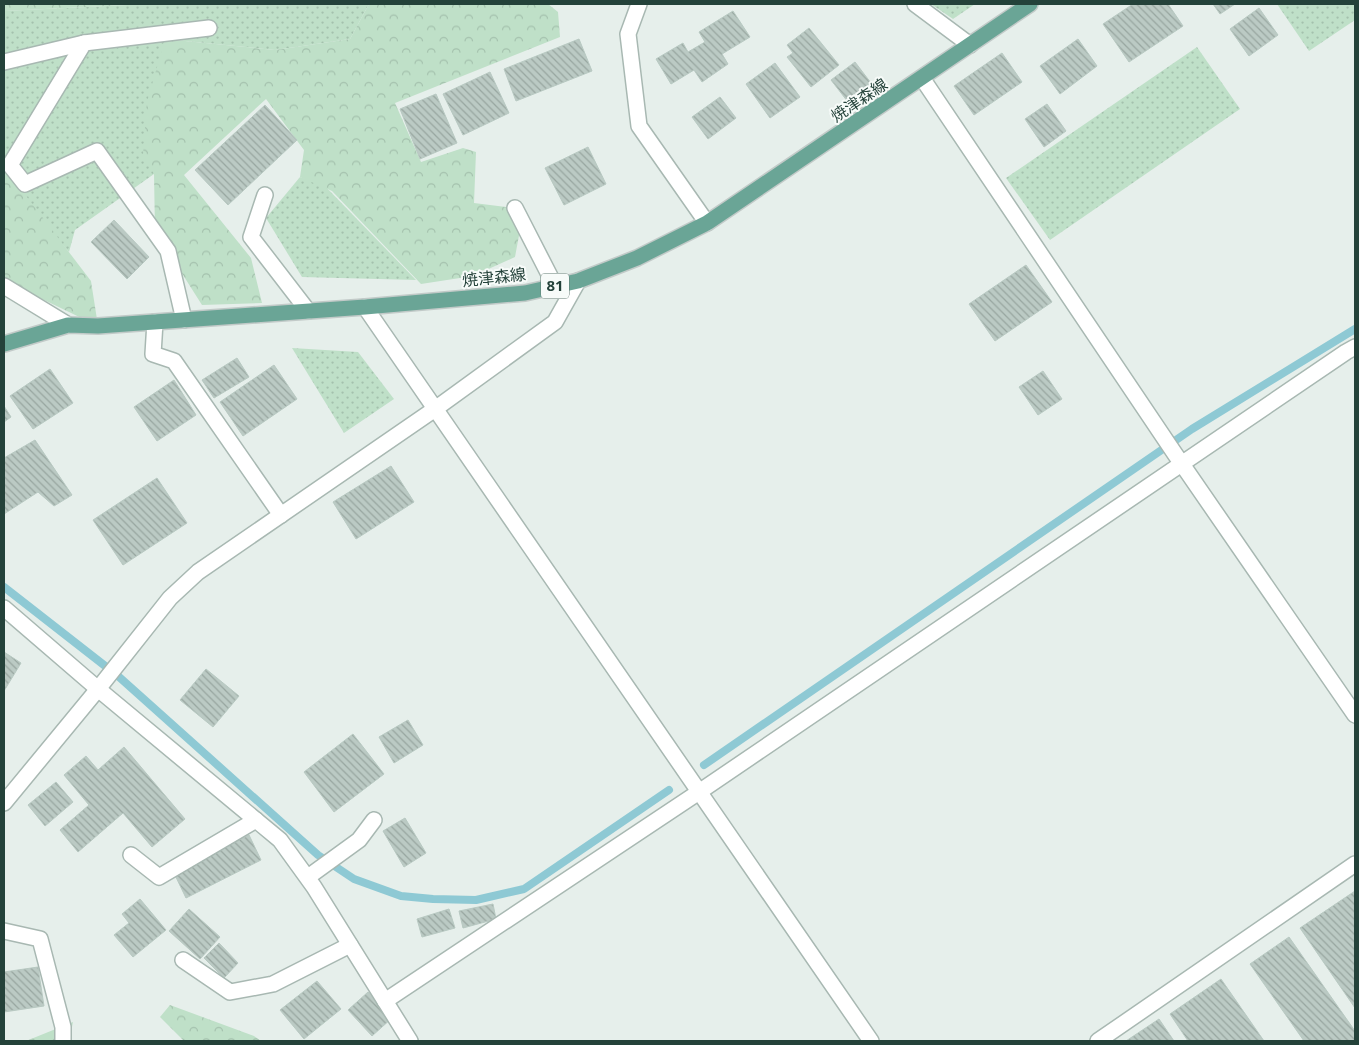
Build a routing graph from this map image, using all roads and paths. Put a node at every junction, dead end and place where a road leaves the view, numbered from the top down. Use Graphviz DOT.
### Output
graph roads {
  1 [pos="639,4"];
  2 [pos="915,4"];
  3 [pos="1030,4"];
  4 [pos="209,28"];
  5 [pos="84,43"];
  6 [pos="970,45"];
  7 [pos="4,62"];
  8 [pos="922,78"];
  9 [pos="264,195"];
  10 [pos="515,208"];
  11 [pos="707,223"];
  12 [pos="578,280"];
  13 [pos="4,286"];
  14 [pos="554,286"];
  15 [pos="365,307"];
  16 [pos="308,311"];
  17 [pos="184,320"];
  18 [pos="155,322"];
  19 [pos="68,325"];
  20 [pos="4,344"];
  21 [pos="1355,347"];
  22 [pos="436,409"];
  23 [pos="1178,458"];
  24 [pos="281,515"];
  25 [pos="4,608"];
  26 [pos="98,690"];
  27 [pos="1355,715"];
  28 [pos="699,792"];
  29 [pos="4,801"];
  30 [pos="256,820"];
  31 [pos="374,820"];
  32 [pos="131,855"];
  33 [pos="1355,864"];
  34 [pos="312,874"];
  35 [pos="4,931"];
  36 [pos="350,945"];
  37 [pos="183,960"];
  38 [pos="385,1001"];
  39 [pos="63,1041"];
  40 [pos="410,1041"];
  41 [pos="872,1041"];
  42 [pos="1098,1041"];
  1 -- 11 [label="street"];
  2 -- 6 [label="street"];
  3 -- 6 [label="main road, 焼津森線 / 81"];
  4 -- 5 [label="street"];
  5 -- 7 [label="street"];
  5 -- 17 [label="street"];
  6 -- 8 [label="main road, 焼津森線 / 81"];
  8 -- 11 [label="main road, 焼津森線 / 81"];
  8 -- 23 [label="street"];
  9 -- 16 [label="street"];
  10 -- 14 [label="street"];
  11 -- 12 [label="main road, 焼津森線 / 81"];
  12 -- 14 [label="main road, 焼津森線 / 81"];
  12 -- 22 [label="street"];
  13 -- 19 [label="street"];
  14 -- 15 [label="main road, 焼津森線 / 81"];
  15 -- 16 [label="main road, 焼津森線 / 81"];
  15 -- 22 [label="street"];
  16 -- 17 [label="main road, 焼津森線 / 81"];
  17 -- 18 [label="main road, 焼津森線 / 81"];
  18 -- 19 [label="main road, 焼津森線 / 81"];
  18 -- 24 [label="street"];
  19 -- 20 [label="main road, 焼津森線 / 81"];
  21 -- 23 [label="street"];
  22 -- 24 [label="street"];
  22 -- 28 [label="street"];
  23 -- 27 [label="street"];
  23 -- 28 [label="street"];
  24 -- 26 [label="street"];
  25 -- 26 [label="street"];
  26 -- 29 [label="street"];
  26 -- 30 [label="street"];
  28 -- 38 [label="street"];
  28 -- 41 [label="street"];
  30 -- 32 [label="street"];
  30 -- 34 [label="street"];
  31 -- 34 [label="street"];
  33 -- 42 [label="street"];
  34 -- 36 [label="street"];
  35 -- 39 [label="street"];
  36 -- 37 [label="street"];
  36 -- 38 [label="street"];
  38 -- 40 [label="street"];
}
